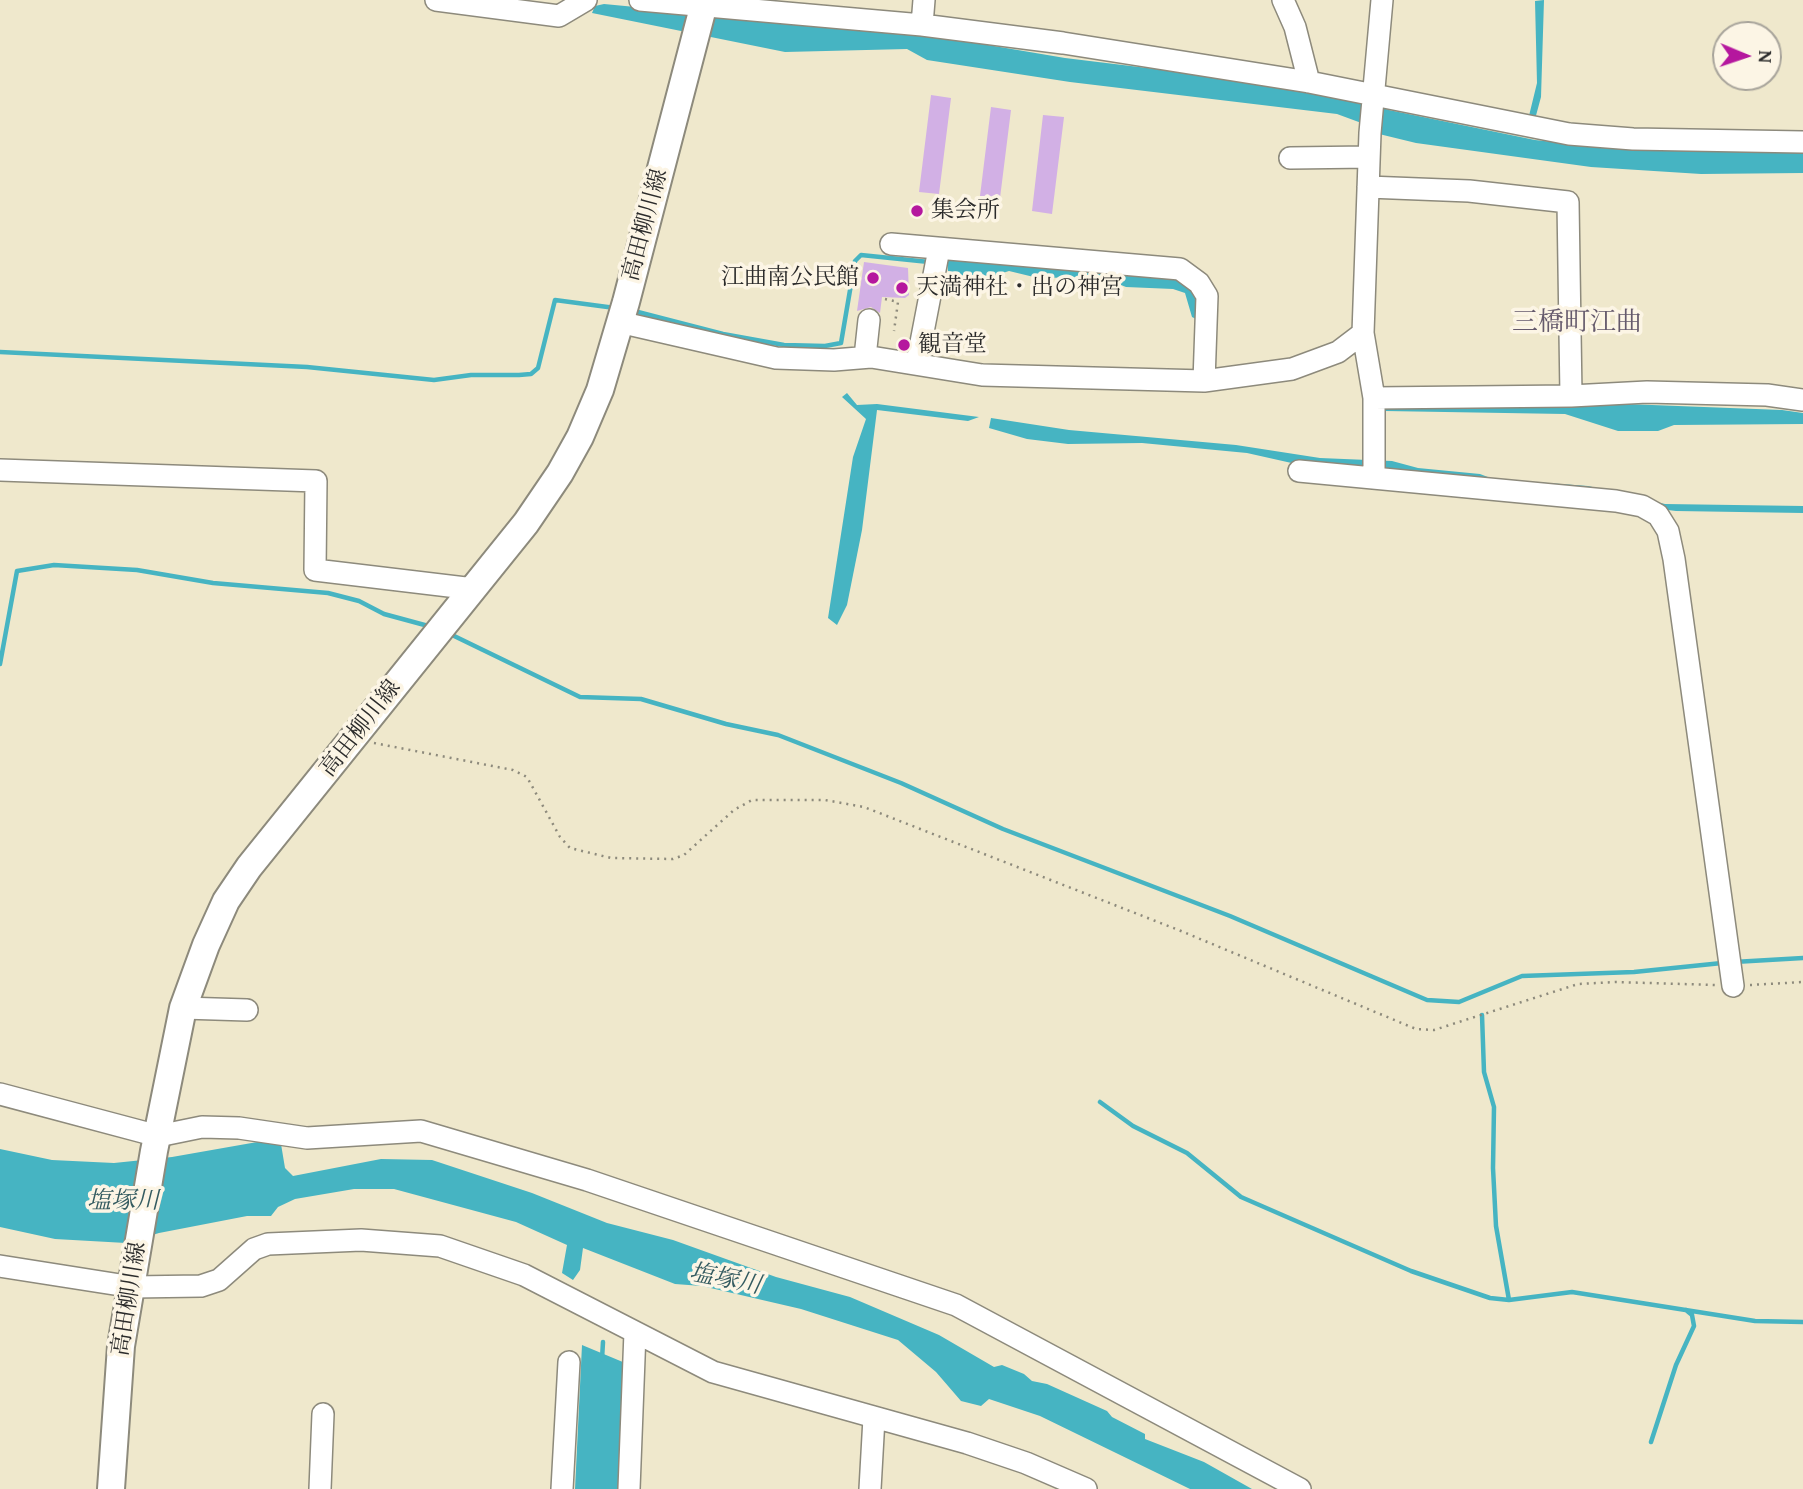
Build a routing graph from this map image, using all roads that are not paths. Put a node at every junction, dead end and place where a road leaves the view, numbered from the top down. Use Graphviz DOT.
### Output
graph roads {
  1 [pos="436,0"];
  2 [pos="586,0"];
  3 [pos="640,0"];
  4 [pos="923,0"];
  5 [pos="1283,0"];
  6 [pos="1382,0"];
  7 [pos="701,12"];
  8 [pos="922,25"];
  9 [pos="1309,82"];
  10 [pos="1375,97"];
  11 [pos="1803,142"];
  12 [pos="1369,157"];
  13 [pos="1290,158"];
  14 [pos="1368,187"];
  15 [pos="891,244"];
  16 [pos="937,259"];
  17 [pos="622,312"];
  18 [pos="869,320"];
  19 [pos="1363,334"];
  20 [pos="865,357"];
  21 [pos="917,363"];
  22 [pos="1204,381"];
  23 [pos="1572,396"];
  24 [pos="1374,398"];
  25 [pos="1803,401"];
  26 [pos="0,470"];
  27 [pos="1299,471"];
  28 [pos="1374,478"];
  29 [pos="474,589"];
  30 [pos="1733,986"];
  31 [pos="183,1008"];
  32 [pos="247,1010"];
  33 [pos="0,1094"];
  34 [pos="156,1143"];
  35 [pos="0,1266"];
  36 [pos="134,1279"];
  37 [pos="635,1332"];
  38 [pos="569,1362"];
  39 [pos="323,1414"];
  40 [pos="873,1418"];
  41 [pos="111,1489"];
  42 [pos="320,1489"];
  43 [pos="562,1489"];
  44 [pos="629,1489"];
  45 [pos="870,1489"];
  46 [pos="1086,1489"];
  47 [pos="1300,1489"];
  1 -- 2 [label="street"];
  3 -- 7 [label="street"];
  4 -- 8 [label="street"];
  5 -- 9 [label="street"];
  6 -- 10 [label="street"];
  7 -- 8 [label="street"];
  7 -- 17 [label="main road, 高田柳川線"];
  8 -- 9 [label="street"];
  9 -- 10 [label="street"];
  10 -- 11 [label="street"];
  10 -- 12 [label="street"];
  12 -- 13 [label="street"];
  12 -- 14 [label="street"];
  14 -- 19 [label="street"];
  14 -- 23 [label="street"];
  15 -- 16 [label="street"];
  16 -- 21 [label="street"];
  16 -- 22 [label="street"];
  17 -- 20 [label="street"];
  17 -- 29 [label="main road, 高田柳川線"];
  18 -- 20 [label="street"];
  19 -- 22 [label="street"];
  19 -- 24 [label="street"];
  20 -- 21 [label="street"];
  21 -- 22 [label="street"];
  23 -- 24 [label="street"];
  23 -- 25 [label="street"];
  24 -- 28 [label="street"];
  26 -- 29 [label="street"];
  27 -- 28 [label="street"];
  28 -- 30 [label="street"];
  29 -- 31 [label="main road, 高田柳川線"];
  31 -- 32 [label="street"];
  31 -- 34 [label="main road, 高田柳川線"];
  33 -- 34 [label="street"];
  34 -- 36 [label="main road, 高田柳川線"];
  34 -- 47 [label="street"];
  35 -- 36 [label="street"];
  36 -- 37 [label="street"];
  36 -- 41 [label="main road, 高田柳川線"];
  37 -- 40 [label="street"];
  37 -- 44 [label="street"];
  38 -- 43 [label="street"];
  39 -- 42 [label="street"];
  40 -- 45 [label="street"];
  40 -- 46 [label="street"];
}
